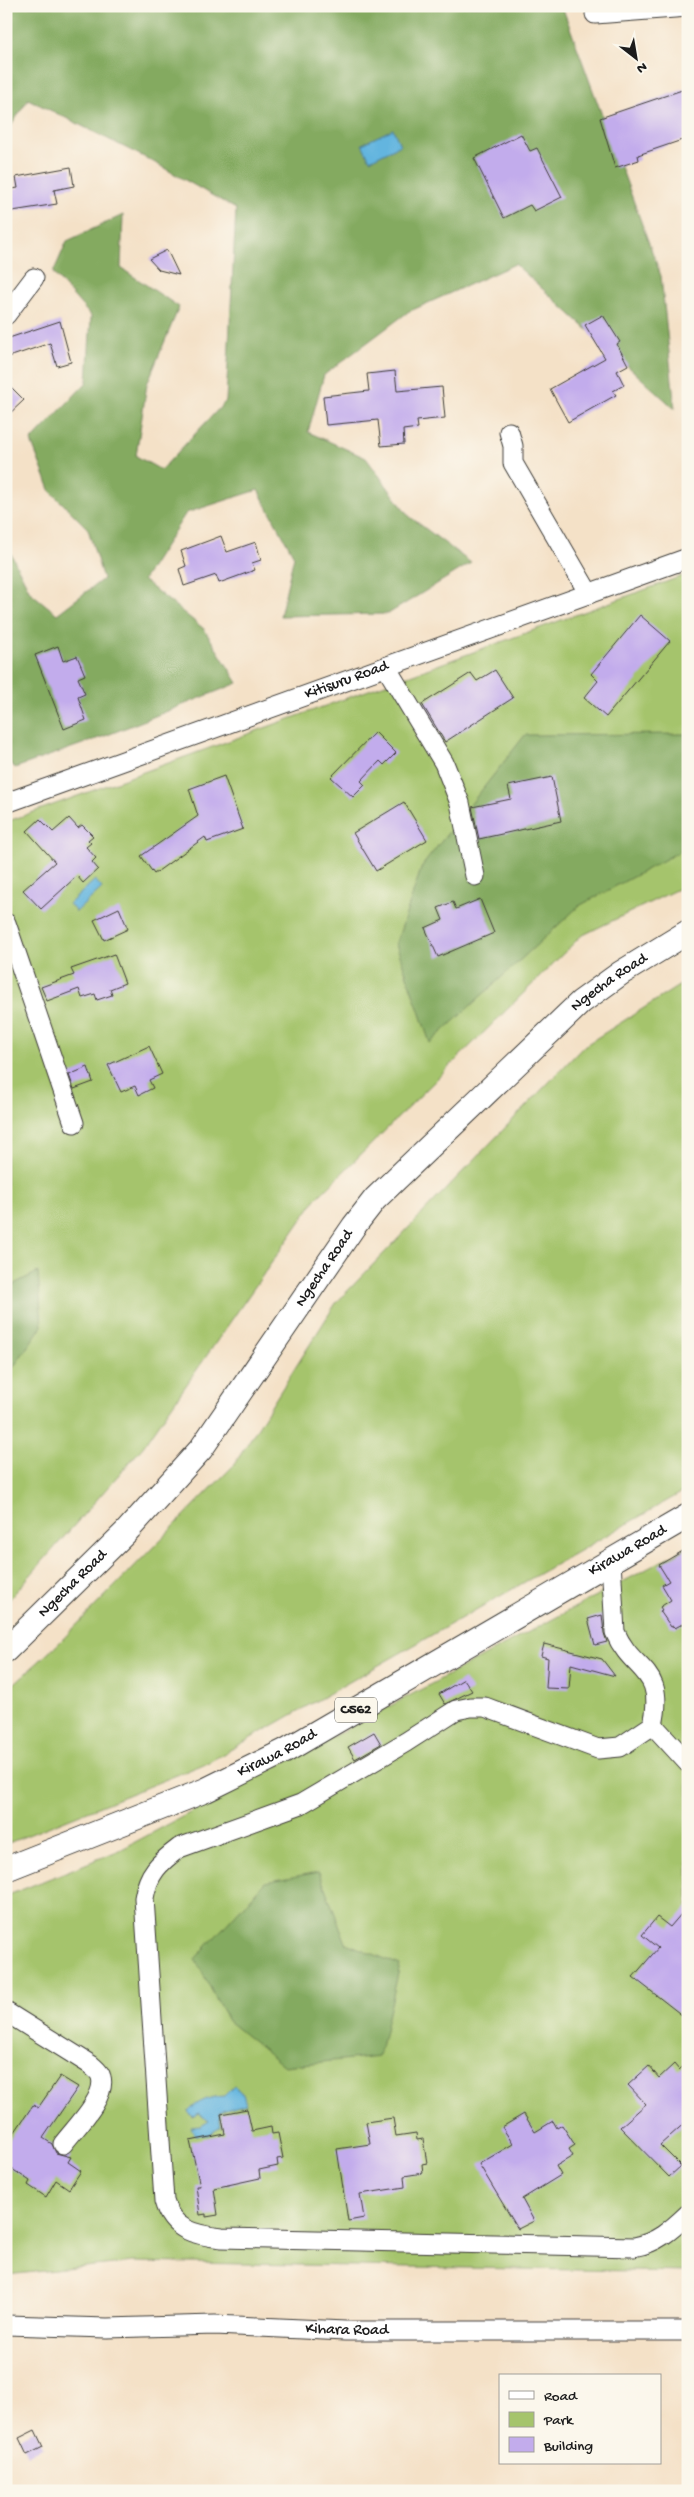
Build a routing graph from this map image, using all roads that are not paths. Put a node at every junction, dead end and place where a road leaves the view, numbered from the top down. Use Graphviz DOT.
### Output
graph roads {
  1 [pos="688,7"];
  2 [pos="595,14"];
  3 [pos="34,278"];
  4 [pos="6,315"];
  5 [pos="508,432"];
  6 [pos="688,558"];
  7 [pos="589,594"];
  8 [pos="386,667"];
  9 [pos="6,803"];
  10 [pos="475,876"];
  11 [pos="6,923"];
  12 [pos="688,932"];
  13 [pos="74,1124"];
  14 [pos="688,1516"];
  15 [pos="611,1560"];
  16 [pos="6,1650"];
  17 [pos="653,1726"];
  18 [pos="688,1763"];
  19 [pos="6,1869"];
  20 [pos="6,2012"];
  21 [pos="63,2144"];
  22 [pos="688,2214"];
  23 [pos="6,2325"];
  24 [pos="688,2331"];
  1 -- 2 [label="street"];
  3 -- 4 [label="street"];
  5 -- 7 [label="street"];
  6 -- 7 [label="street, Kitisuru Road"];
  7 -- 8 [label="street, Kitisuru Road"];
  8 -- 9 [label="street, Kitisuru Road"];
  8 -- 10 [label="street"];
  11 -- 13 [label="street"];
  12 -- 16 [label="main road, Ngecha Road"];
  14 -- 15 [label="main road, Kirawa Road / C562"];
  15 -- 17 [label="street"];
  15 -- 19 [label="main road, Kirawa Road / C562"];
  17 -- 18 [label="street"];
  17 -- 22 [label="street"];
  20 -- 21 [label="street"];
  23 -- 24 [label="street, Kihara Road"];
}
